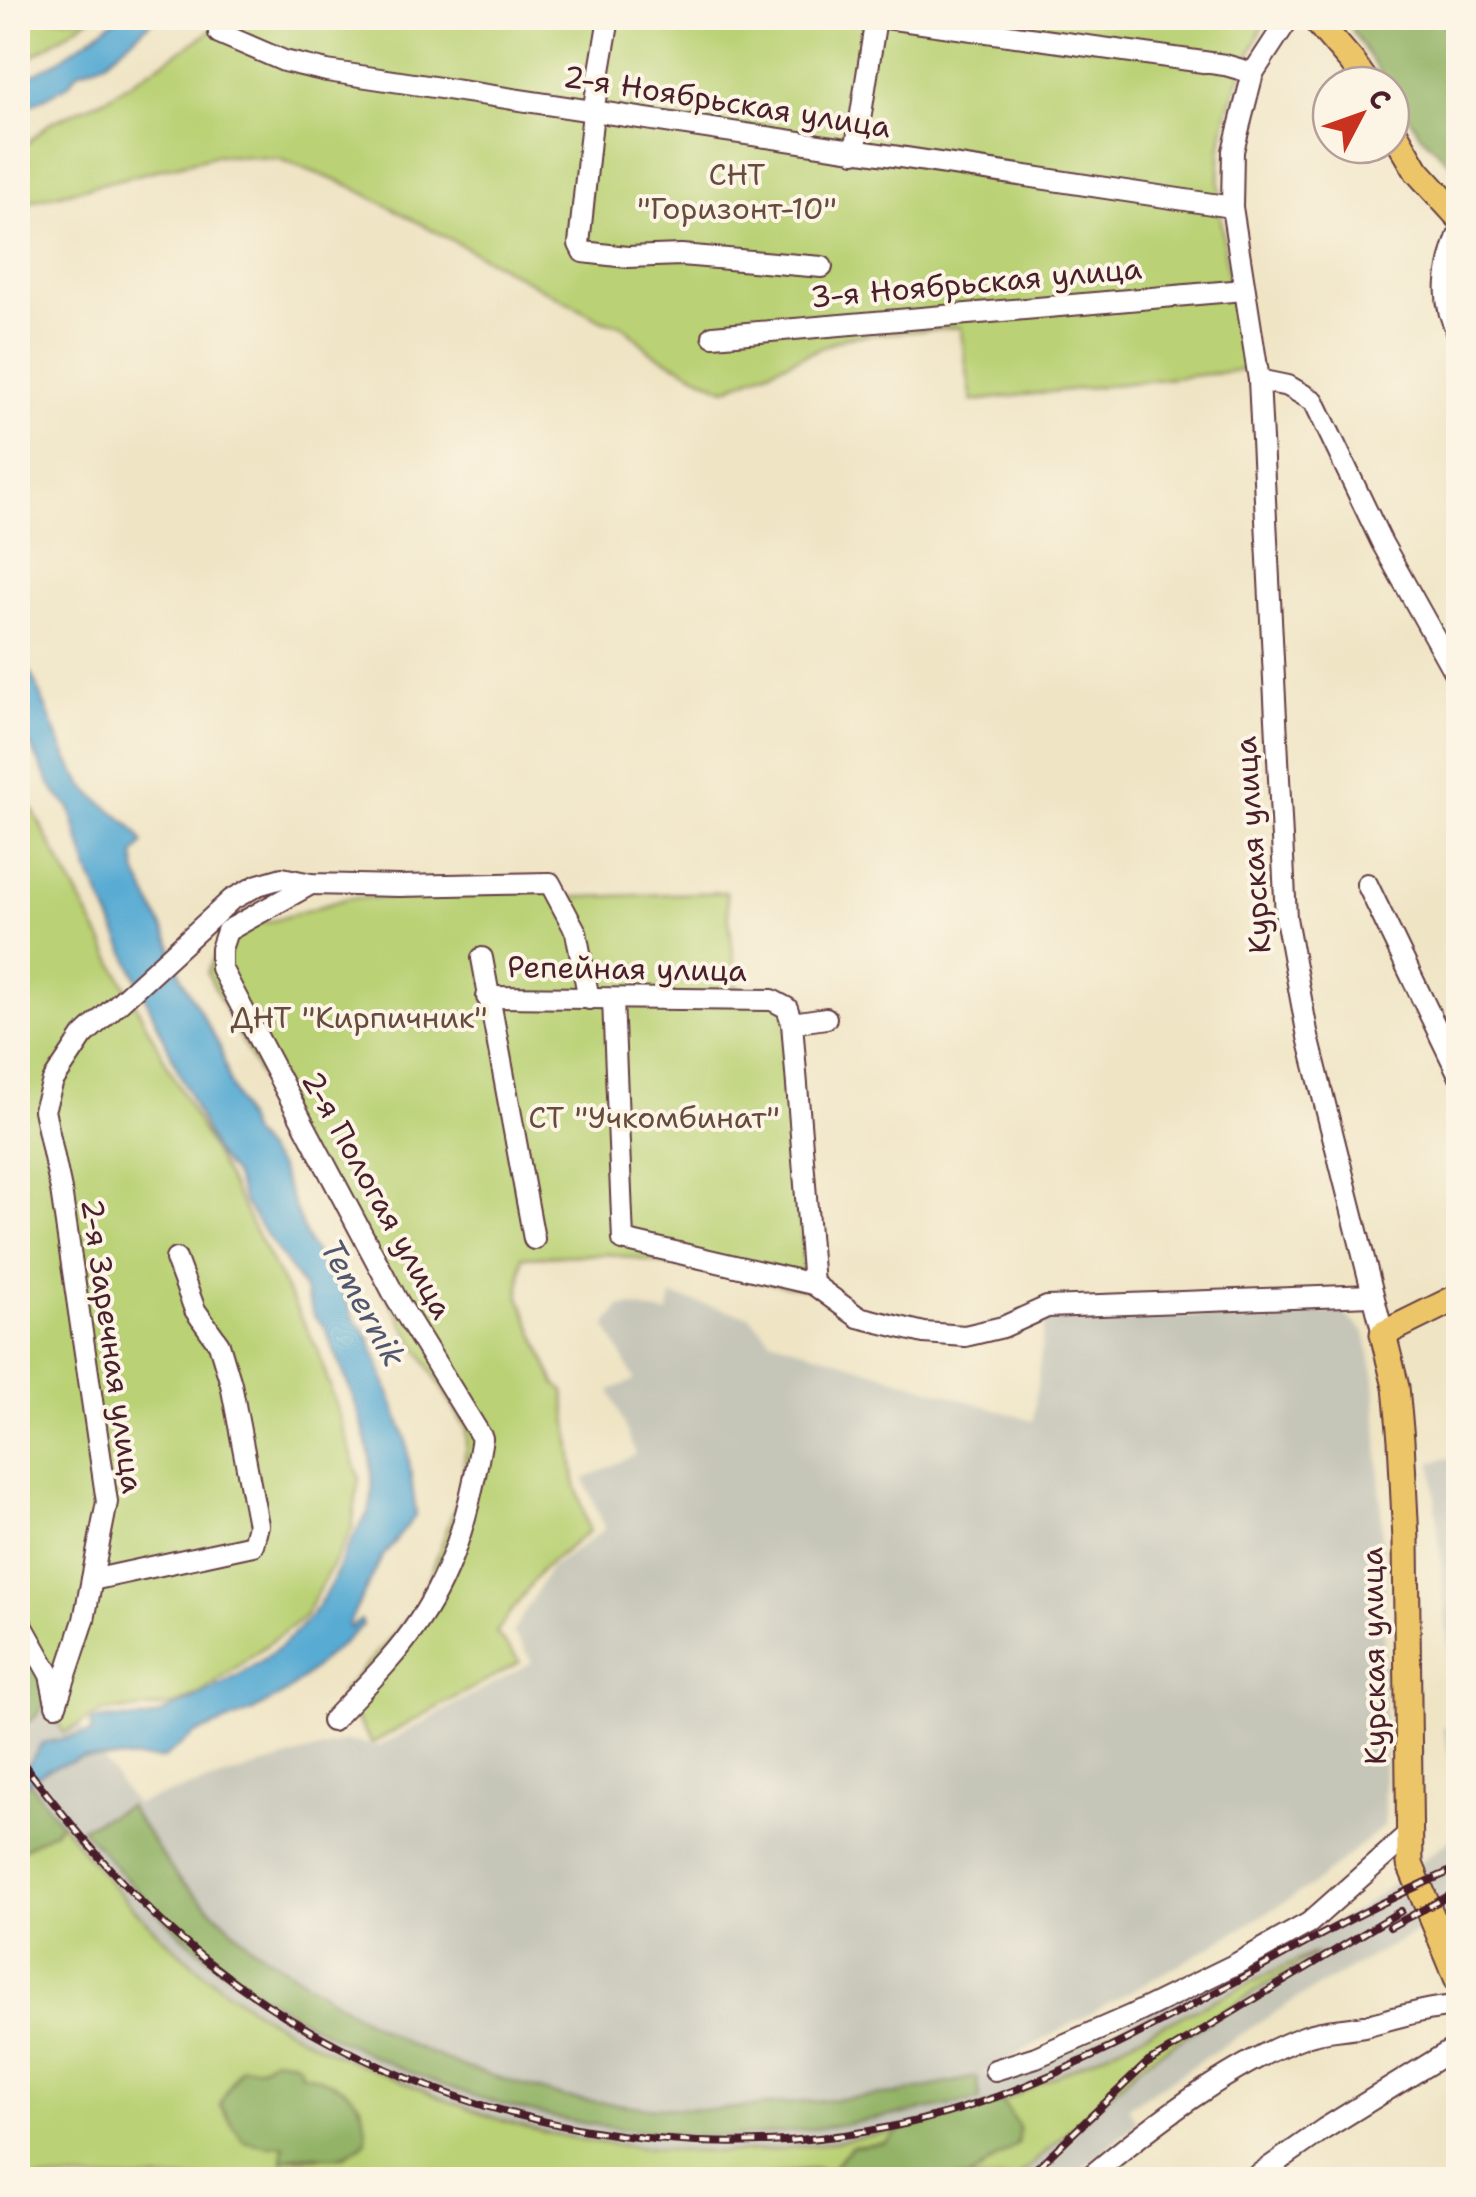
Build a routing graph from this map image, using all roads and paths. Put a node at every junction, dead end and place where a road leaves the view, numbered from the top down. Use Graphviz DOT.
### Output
graph roads {
  1 [pos="609,18"];
  2 [pos="876,18"];
  3 [pos="886,18"];
  4 [pos="1289,18"];
  5 [pos="1314,18"];
  6 [pos="219,32"];
  7 [pos="1354,65"];
  8 [pos="1252,74"];
  9 [pos="594,112"];
  10 [pos="855,152"];
  11 [pos="1411,161"];
  12 [pos="1232,207"];
  13 [pos="1458,216"];
  14 [pos="1458,236"];
  15 [pos="822,267"];
  16 [pos="1244,290"];
  17 [pos="1458,334"];
  18 [pos="713,336"];
  19 [pos="1260,380"];
  20 [pos="1458,679"];
  21 [pos="311,884"];
  22 [pos="1367,884"];
  23 [pos="482,958"];
  24 [pos="487,997"];
  25 [pos="589,998"];
  26 [pos="613,1000"];
  27 [pos="826,1018"];
  28 [pos="792,1023"];
  29 [pos="1458,1073"];
  30 [pos="534,1239"];
  31 [pos="176,1258"];
  32 [pos="813,1284"];
  33 [pos="1372,1295"];
  34 [pos="1458,1298"];
  35 [pos="1383,1334"];
  36 [pos="92,1580"];
  37 [pos="18,1618"];
  38 [pos="332,1722"];
  39 [pos="1408,1836"];
  40 [pos="1458,1980"];
  41 [pos="1458,2006"];
  42 [pos="1458,2046"];
  43 [pos="995,2070"];
  44 [pos="1086,2180"];
  45 [pos="1251,2180"];
  1 -- 9 [label="street"];
  2 -- 10 [label="street"];
  3 -- 8 [label="street"];
  4 -- 8 [label="street, Курская улица"];
  5 -- 7 [label="main road"];
  6 -- 9 [label="street, 2-я Ноябрьская улица"];
  8 -- 12 [label="street, Курская улица"];
  9 -- 10 [label="street, 2-я Ноябрьская улица"];
  9 -- 15 [label="street"];
  10 -- 12 [label="street, 2-я Ноябрьская улица"];
  11 -- 13 [label="main road"];
  12 -- 16 [label="street, Курская улица"];
  14 -- 17 [label="street"];
  16 -- 18 [label="street, 3-я Ноябрьская улица"];
  16 -- 19 [label="street, Курская улица"];
  19 -- 20 [label="street"];
  19 -- 33 [label="street, Курская улица"];
  21 -- 25 [label="street"];
  21 -- 36 [label="street, 2-я Заречная улица"];
  21 -- 38 [label="street, 2-я Пологая улица"];
  22 -- 29 [label="street"];
  23 -- 24 [label="street"];
  24 -- 25 [label="street, Репейная улица"];
  24 -- 30 [label="street"];
  25 -- 26 [label="street, Репейная улица"];
  26 -- 28 [label="street, Репейная улица"];
  26 -- 32 [label="street"];
  27 -- 28 [label="street"];
  28 -- 32 [label="street"];
  31 -- 36 [label="street"];
  32 -- 33 [label="street"];
  33 -- 35 [label="street, Курская улица"];
  34 -- 35 [label="main road"];
  35 -- 39 [label="main road, Курская улица"];
  36 -- 37 [label="street, 2-я Заречная улица"];
  39 -- 40 [label="main road, Курская улица"];
  39 -- 43 [label="street"];
  41 -- 44 [label="street"];
  42 -- 45 [label="street"];
}
